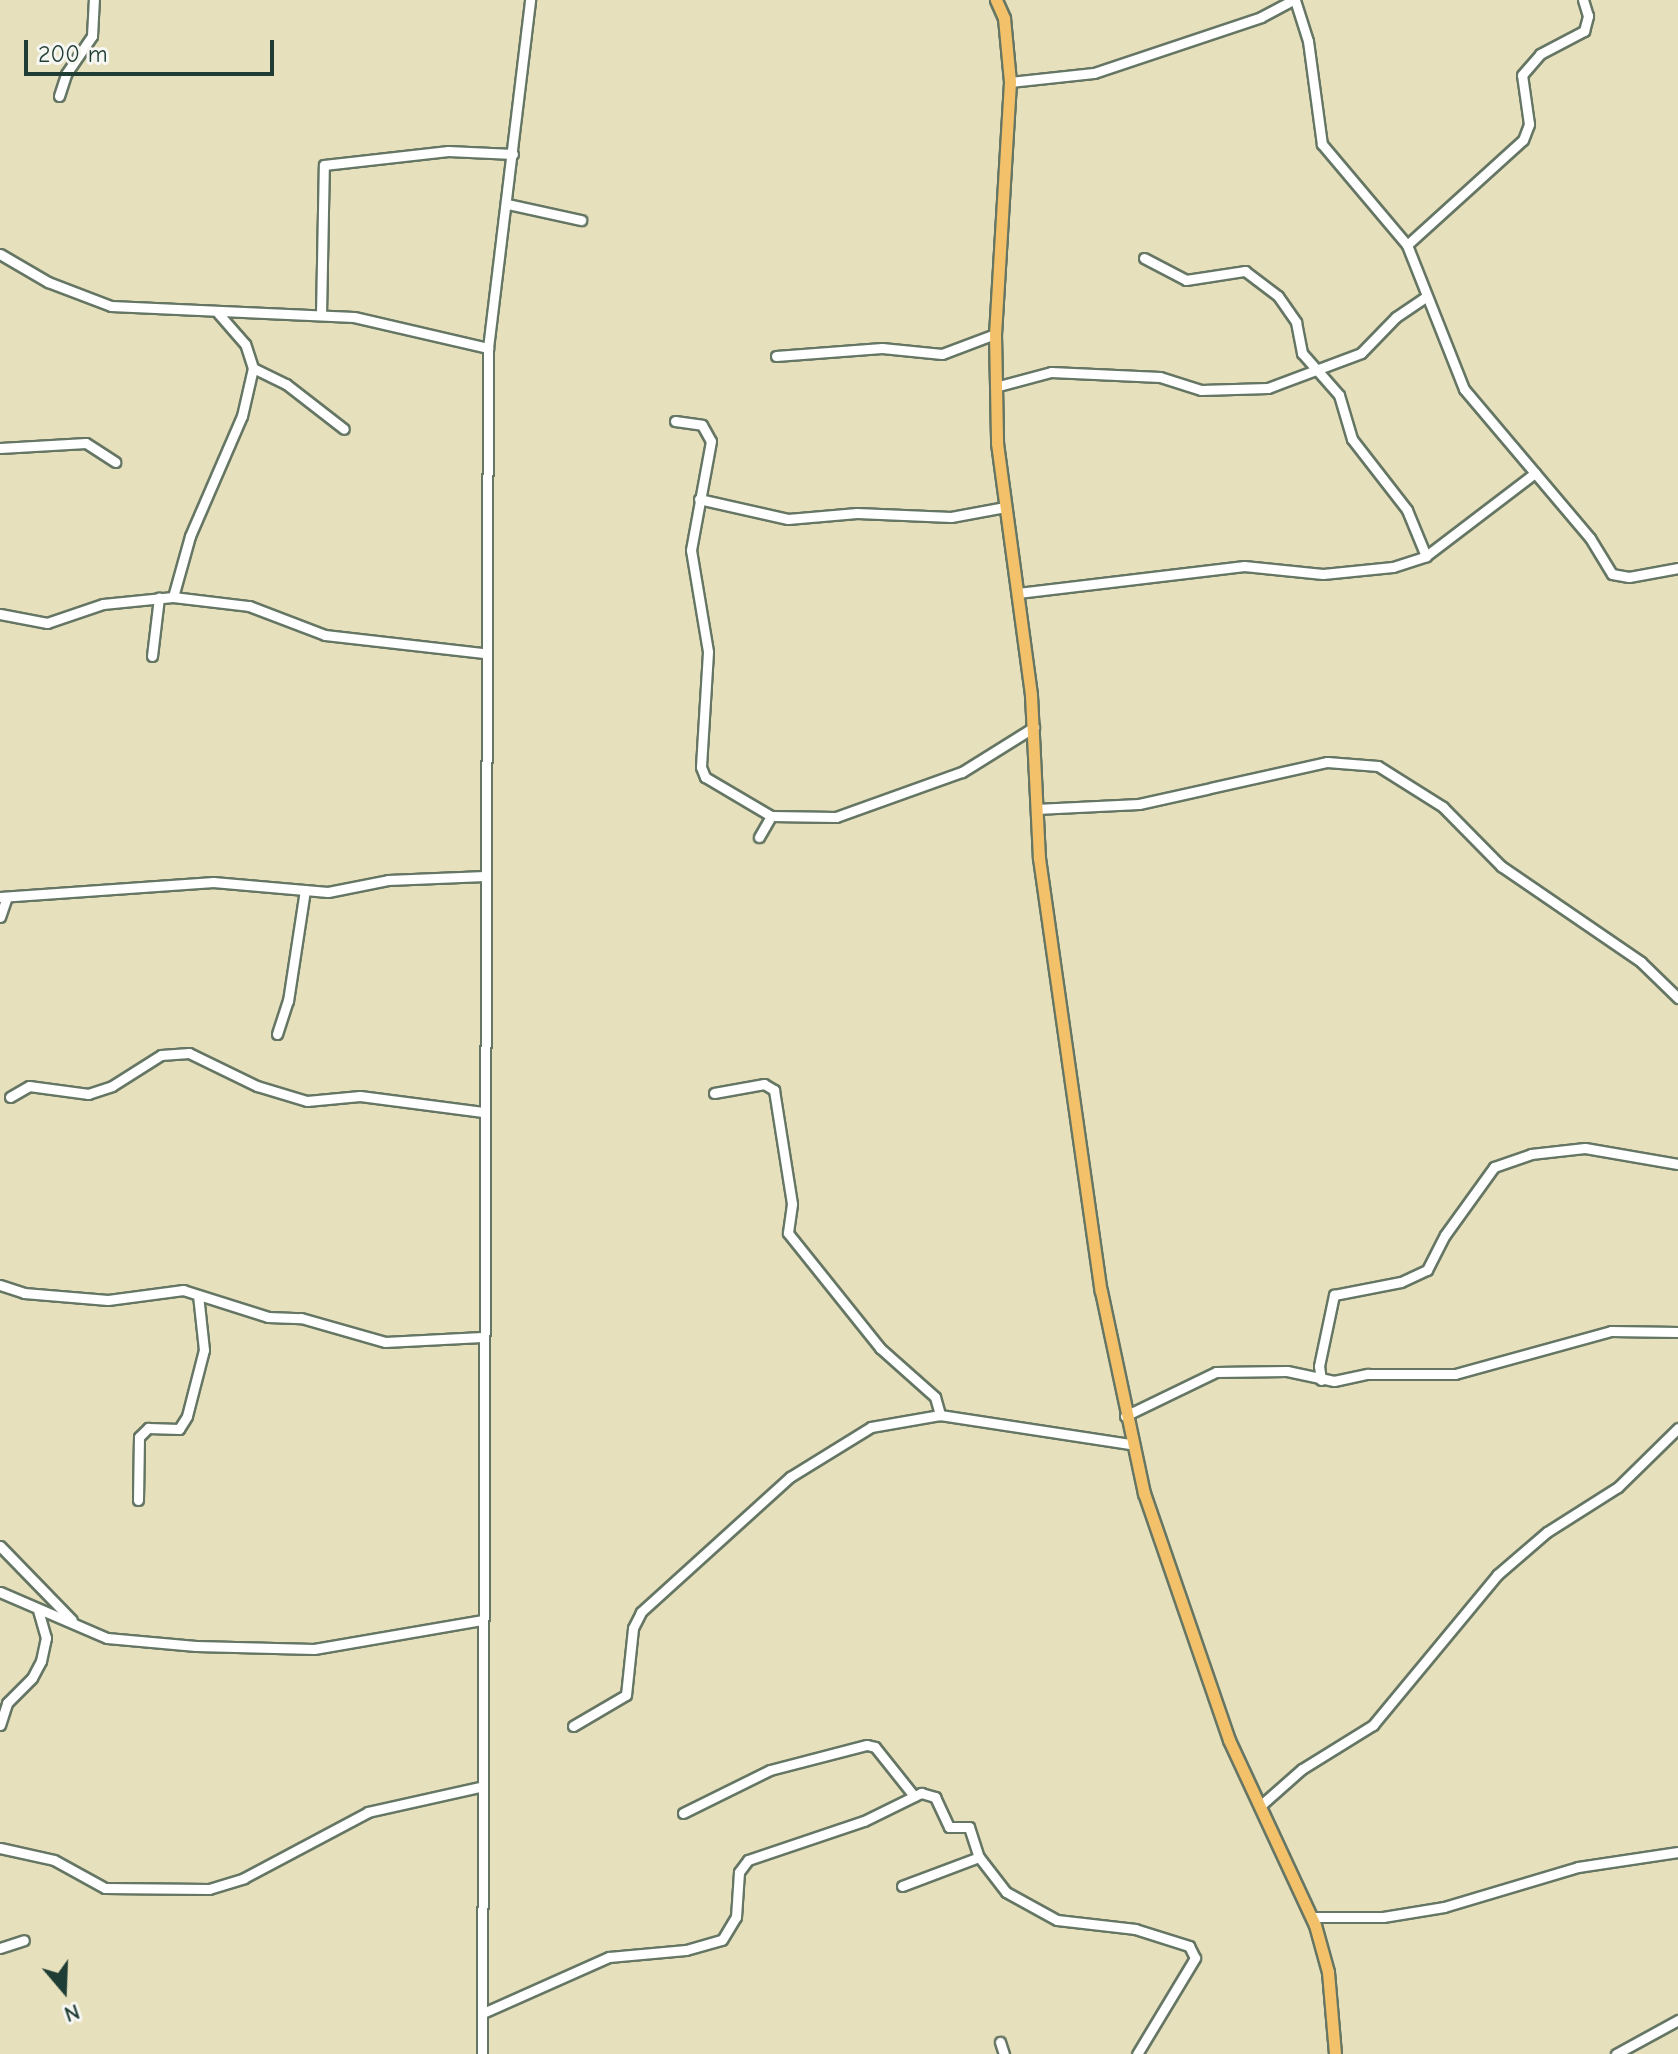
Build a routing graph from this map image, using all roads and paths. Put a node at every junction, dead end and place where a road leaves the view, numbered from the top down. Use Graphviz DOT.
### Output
graph roads {
  1 [pos="94,0"];
  2 [pos="530,0"];
  3 [pos="996,0"];
  4 [pos="1294,0"];
  5 [pos="1583,0"];
  6 [pos="1010,82"];
  7 [pos="59,96"];
  8 [pos="513,154"];
  9 [pos="508,204"];
  10 [pos="581,220"];
  11 [pos="1407,245"];
  12 [pos="0,254"];
  13 [pos="1144,258"];
  14 [pos="1427,296"];
  15 [pos="218,313"];
  16 [pos="321,315"];
  17 [pos="995,334"];
  18 [pos="488,348"];
  19 [pos="776,356"];
  20 [pos="253,368"];
  21 [pos="1317,373"];
  22 [pos="995,387"];
  23 [pos="675,421"];
  24 [pos="344,429"];
  25 [pos="0,448"];
  26 [pos="115,462"];
  27 [pos="1535,473"];
  28 [pos="699,499"];
  29 [pos="1005,507"];
  30 [pos="1426,556"];
  31 [pos="1678,568"];
  32 [pos="1018,593"];
  33 [pos="159,597"];
  34 [pos="173,597"];
  35 [pos="0,614"];
  36 [pos="484,653"];
  37 [pos="152,656"];
  38 [pos="1034,727"];
  39 [pos="1036,809"];
  40 [pos="771,816"];
  41 [pos="759,837"];
  42 [pos="485,876"];
  43 [pos="305,890"];
  44 [pos="4,897"];
  45 [pos="0,917"];
  46 [pos="1678,998"];
  47 [pos="277,1034"];
  48 [pos="714,1093"];
  49 [pos="10,1097"];
  50 [pos="483,1112"];
  51 [pos="1678,1164"];
  52 [pos="0,1285"];
  53 [pos="198,1295"];
  54 [pos="1678,1332"];
  55 [pos="482,1337"];
  56 [pos="1321,1380"];
  57 [pos="940,1415"];
  58 [pos="1125,1416"];
  59 [pos="1678,1428"];
  60 [pos="1130,1444"];
  61 [pos="138,1500"];
  62 [pos="0,1546"];
  63 [pos="0,1592"];
  64 [pos="38,1610"];
  65 [pos="482,1620"];
  66 [pos="74,1622"];
  67 [pos="0,1725"];
  68 [pos="573,1726"];
  69 [pos="480,1787"];
  70 [pos="914,1796"];
  71 [pos="1260,1806"];
  72 [pos="683,1813"];
  73 [pos="0,1848"];
  74 [pos="1678,1852"];
  75 [pos="979,1857"];
  76 [pos="902,1886"];
  77 [pos="1311,1917"];
  78 [pos="24,1940"];
  79 [pos="0,1948"];
  80 [pos="483,2013"];
  81 [pos="1678,2020"];
  82 [pos="1000,2042"];
  83 [pos="482,2054"];
  84 [pos="1004,2054"];
  85 [pos="1137,2054"];
  86 [pos="1335,2054"];
  87 [pos="1616,2054"];
  1 -- 7 [label="street"];
  2 -- 8 [label="street"];
  3 -- 6 [label="main road"];
  4 -- 6 [label="street"];
  4 -- 11 [label="street"];
  5 -- 11 [label="street"];
  6 -- 17 [label="main road"];
  8 -- 9 [label="street"];
  8 -- 16 [label="street"];
  9 -- 10 [label="street"];
  9 -- 18 [label="street"];
  11 -- 14 [label="street"];
  12 -- 15 [label="street"];
  13 -- 21 [label="street"];
  14 -- 21 [label="street"];
  14 -- 27 [label="street"];
  15 -- 16 [label="street"];
  15 -- 20 [label="street"];
  16 -- 18 [label="street"];
  17 -- 19 [label="street"];
  17 -- 22 [label="main road"];
  18 -- 36 [label="street"];
  20 -- 24 [label="street"];
  20 -- 34 [label="street"];
  21 -- 22 [label="street"];
  21 -- 30 [label="street"];
  22 -- 29 [label="main road"];
  23 -- 28 [label="street"];
  25 -- 26 [label="street"];
  27 -- 30 [label="street"];
  27 -- 31 [label="street"];
  28 -- 29 [label="street"];
  28 -- 40 [label="street"];
  29 -- 32 [label="main road"];
  30 -- 32 [label="street"];
  32 -- 38 [label="main road"];
  33 -- 34 [label="street"];
  33 -- 35 [label="street"];
  33 -- 37 [label="street"];
  34 -- 36 [label="street"];
  36 -- 42 [label="street"];
  38 -- 39 [label="main road"];
  38 -- 40 [label="street"];
  39 -- 46 [label="street"];
  39 -- 58 [label="main road"];
  40 -- 41 [label="street"];
  42 -- 43 [label="street"];
  42 -- 50 [label="street"];
  43 -- 44 [label="street"];
  43 -- 47 [label="street"];
  44 -- 45 [label="street"];
  48 -- 57 [label="street"];
  49 -- 50 [label="street"];
  50 -- 55 [label="street"];
  51 -- 56 [label="street"];
  52 -- 53 [label="street"];
  53 -- 55 [label="street"];
  53 -- 61 [label="street"];
  54 -- 56 [label="street"];
  55 -- 65 [label="street"];
  56 -- 58 [label="street"];
  57 -- 60 [label="street"];
  57 -- 68 [label="street"];
  58 -- 60 [label="main road"];
  59 -- 71 [label="street"];
  60 -- 71 [label="main road"];
  62 -- 66 [label="street"];
  63 -- 64 [label="street"];
  64 -- 66 [label="street"];
  64 -- 67 [label="street"];
  65 -- 66 [label="street"];
  65 -- 69 [label="street"];
  69 -- 73 [label="street"];
  69 -- 80 [label="street"];
  70 -- 72 [label="street"];
  70 -- 75 [label="street"];
  70 -- 80 [label="street"];
  71 -- 77 [label="main road"];
  74 -- 77 [label="street"];
  75 -- 76 [label="street"];
  75 -- 85 [label="street"];
  77 -- 86 [label="main road"];
  78 -- 79 [label="street"];
  80 -- 83 [label="street"];
  81 -- 87 [label="street"];
  82 -- 84 [label="street"];
}
